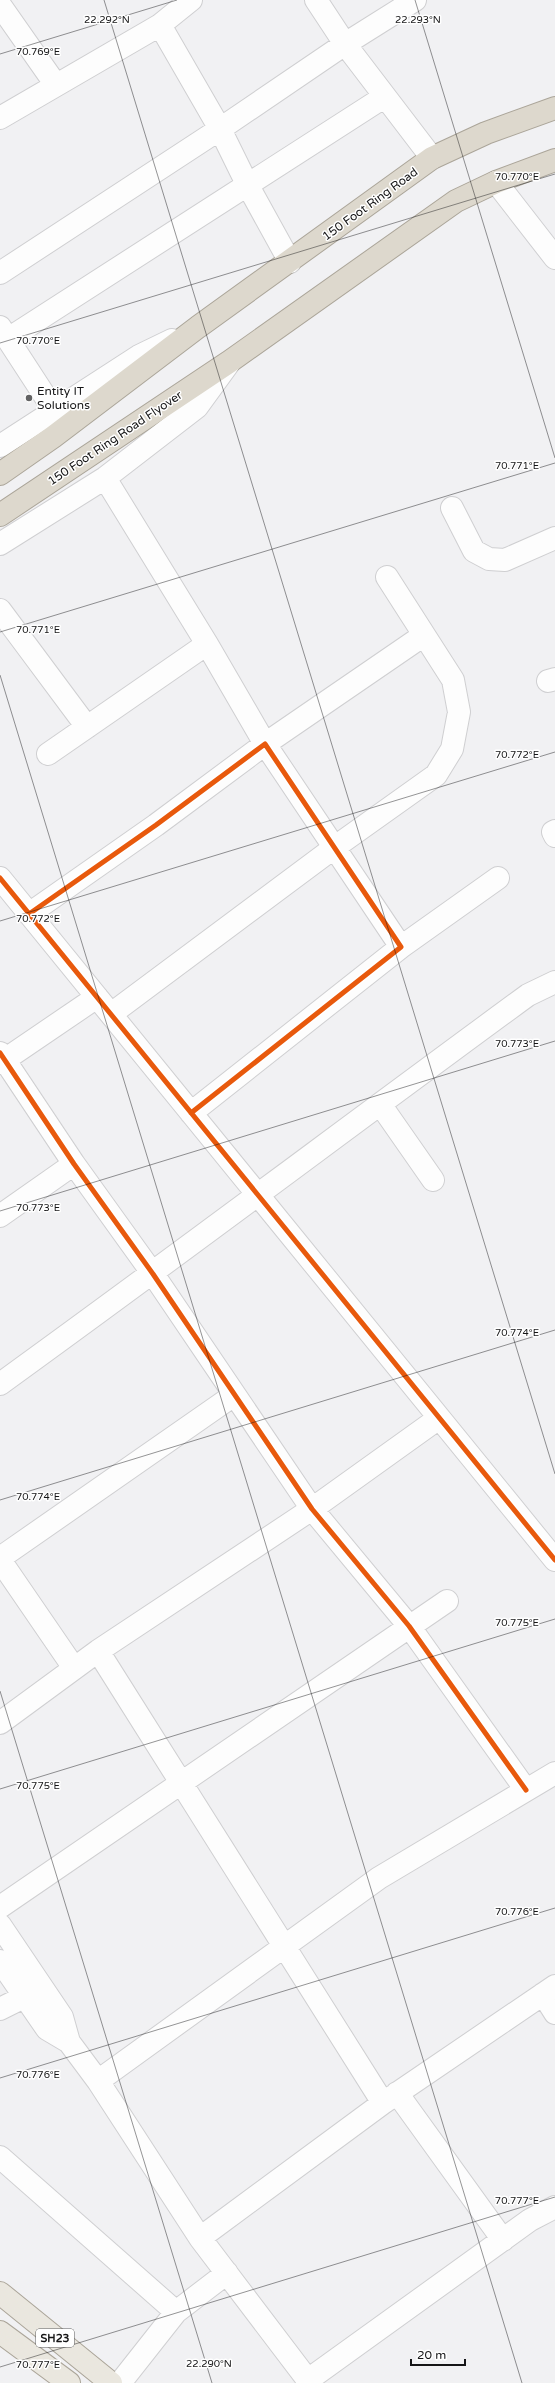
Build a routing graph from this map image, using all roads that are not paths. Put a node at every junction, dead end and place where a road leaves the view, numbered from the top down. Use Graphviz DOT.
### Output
graph roads {
  1 [pos="191,0"];
  2 [pos="316,0"];
  3 [pos="416,0"];
  4 [pos="0,5"];
  5 [pos="165,13"];
  6 [pos="345,44"];
  7 [pos="56,85"];
  8 [pos="384,97"];
  9 [pos="555,108"];
  10 [pos="0,118"];
  11 [pos="220,129"];
  12 [pos="432,158"];
  13 [pos="555,160"];
  14 [pos="496,182"];
  15 [pos="247,184"];
  16 [pos="555,258"];
  17 [pos="290,262"];
  18 [pos="0,272"];
  19 [pos="198,327"];
  20 [pos="4,333"];
  21 [pos="229,362"];
  22 [pos="54,410"];
  23 [pos="0,446"];
  24 [pos="0,474"];
  25 [pos="105,478"];
  26 [pos="452,508"];
  27 [pos="0,515"];
  28 [pos="555,538"];
  29 [pos="0,544"];
  30 [pos="387,577"];
  31 [pos="0,610"];
  32 [pos="424,635"];
  33 [pos="207,644"];
  34 [pos="87,727"];
  35 [pos="265,744"];
  36 [pos="48,754"];
  37 [pos="555,831"];
  38 [pos="555,836"];
  39 [pos="335,847"];
  40 [pos="0,878"];
  41 [pos="498,878"];
  42 [pos="29,914"];
  43 [pos="401,947"];
  44 [pos="555,982"];
  45 [pos="97,997"];
  46 [pos="111,1014"];
  47 [pos="2,1058"];
  48 [pos="380,1104"];
  49 [pos="191,1113"];
  50 [pos="74,1164"];
  51 [pos="434,1180"];
  52 [pos="258,1194"];
  53 [pos="0,1216"];
  54 [pos="153,1274"];
  55 [pos="0,1384"];
  56 [pos="234,1395"];
  57 [pos="439,1418"];
  58 [pos="312,1508"];
  59 [pos="0,1559"];
  60 [pos="555,1560"];
  61 [pos="447,1601"];
  62 [pos="409,1626"];
  63 [pos="98,1650"];
  64 [pos="74,1668"];
  65 [pos="0,1723"];
  66 [pos="555,1773"];
  67 [pos="182,1784"];
  68 [pos="526,1790"];
  69 [pos="0,1907"];
  70 [pos="0,1925"];
  71 [pos="284,1947"];
  72 [pos="0,1962"];
  73 [pos="549,1990"];
  74 [pos="24,1997"];
  75 [pos="0,2009"];
  76 [pos="555,2013"];
  77 [pos="69,2042"];
  78 [pos="98,2081"];
  79 [pos="390,2098"];
  80 [pos="0,2157"];
  81 [pos="555,2207"];
  82 [pos="200,2238"];
  83 [pos="503,2240"];
  84 [pos="227,2273"];
  85 [pos="0,2293"];
  86 [pos="176,2312"];
  87 [pos="0,2332"];
  88 [pos="309,2381"];
  89 [pos="68,2383"];
  90 [pos="111,2383"];
  91 [pos="120,2383"];
  1 -- 5 [label="street"];
  2 -- 6 [label="street"];
  3 -- 6 [label="street"];
  4 -- 7 [label="street"];
  5 -- 7 [label="street"];
  5 -- 11 [label="street"];
  6 -- 8 [label="street"];
  6 -- 11 [label="street"];
  7 -- 10 [label="street"];
  8 -- 12 [label="street"];
  8 -- 15 [label="street"];
  9 -- 12 [label="highway, 150 Foot Ring Road"];
  11 -- 15 [label="street"];
  11 -- 18 [label="street"];
  12 -- 17 [label="highway, 150 Foot Ring Road"];
  13 -- 14 [label="highway"];
  14 -- 16 [label="street"];
  14 -- 21 [label="highway"];
  15 -- 17 [label="street"];
  15 -- 20 [label="street"];
  17 -- 19 [label="highway, 150 Foot Ring Road"];
  19 -- 22 [label="street"];
  19 -- 24 [label="highway"];
  20 -- 22 [label="street"];
  21 -- 25 [label="street"];
  21 -- 27 [label="highway, 150 Foot Ring Road Flyover"];
  22 -- 23 [label="street"];
  25 -- 29 [label="street"];
  25 -- 33 [label="street"];
  26 -- 28 [label="street"];
  30 -- 32 [label="street"];
  31 -- 34 [label="street"];
  32 -- 35 [label="street"];
  32 -- 39 [label="street"];
  33 -- 34 [label="street"];
  33 -- 35 [label="street"];
  34 -- 36 [label="street"];
  35 -- 39 [label="street"];
  35 -- 42 [label="street"];
  37 -- 38 [label="street"];
  39 -- 43 [label="street"];
  39 -- 46 [label="street"];
  40 -- 42 [label="street"];
  41 -- 43 [label="street"];
  42 -- 45 [label="street"];
  43 -- 49 [label="street"];
  44 -- 48 [label="street"];
  45 -- 46 [label="street"];
  45 -- 47 [label="street"];
  46 -- 49 [label="street"];
  47 -- 50 [label="street"];
  48 -- 51 [label="street"];
  48 -- 52 [label="street"];
  49 -- 52 [label="street"];
  50 -- 53 [label="street"];
  50 -- 54 [label="street"];
  52 -- 54 [label="street"];
  52 -- 57 [label="street"];
  54 -- 55 [label="street"];
  54 -- 56 [label="street"];
  56 -- 58 [label="street"];
  56 -- 59 [label="street"];
  57 -- 58 [label="street"];
  57 -- 60 [label="street"];
  58 -- 62 [label="street"];
  58 -- 63 [label="street"];
  59 -- 64 [label="street"];
  61 -- 62 [label="street"];
  62 -- 67 [label="street"];
  62 -- 68 [label="street"];
  63 -- 64 [label="street"];
  63 -- 67 [label="street"];
  64 -- 65 [label="street"];
  66 -- 68 [label="street"];
  67 -- 69 [label="street"];
  67 -- 71 [label="street"];
  68 -- 71 [label="street"];
  70 -- 77 [label="street"];
  71 -- 78 [label="street"];
  71 -- 79 [label="street"];
  72 -- 74 [label="street"];
  73 -- 76 [label="street"];
  73 -- 79 [label="street"];
  74 -- 75 [label="street"];
  74 -- 77 [label="street"];
  77 -- 78 [label="street"];
  78 -- 82 [label="street"];
  79 -- 82 [label="street"];
  79 -- 83 [label="street"];
  80 -- 86 [label="street"];
  81 -- 83 [label="street"];
  82 -- 84 [label="street"];
  83 -- 88 [label="street"];
  84 -- 86 [label="street"];
  84 -- 88 [label="street"];
  85 -- 90 [label="main road, SH23"];
  86 -- 91 [label="street"];
  87 -- 89 [label="main road, SH23"];
}
